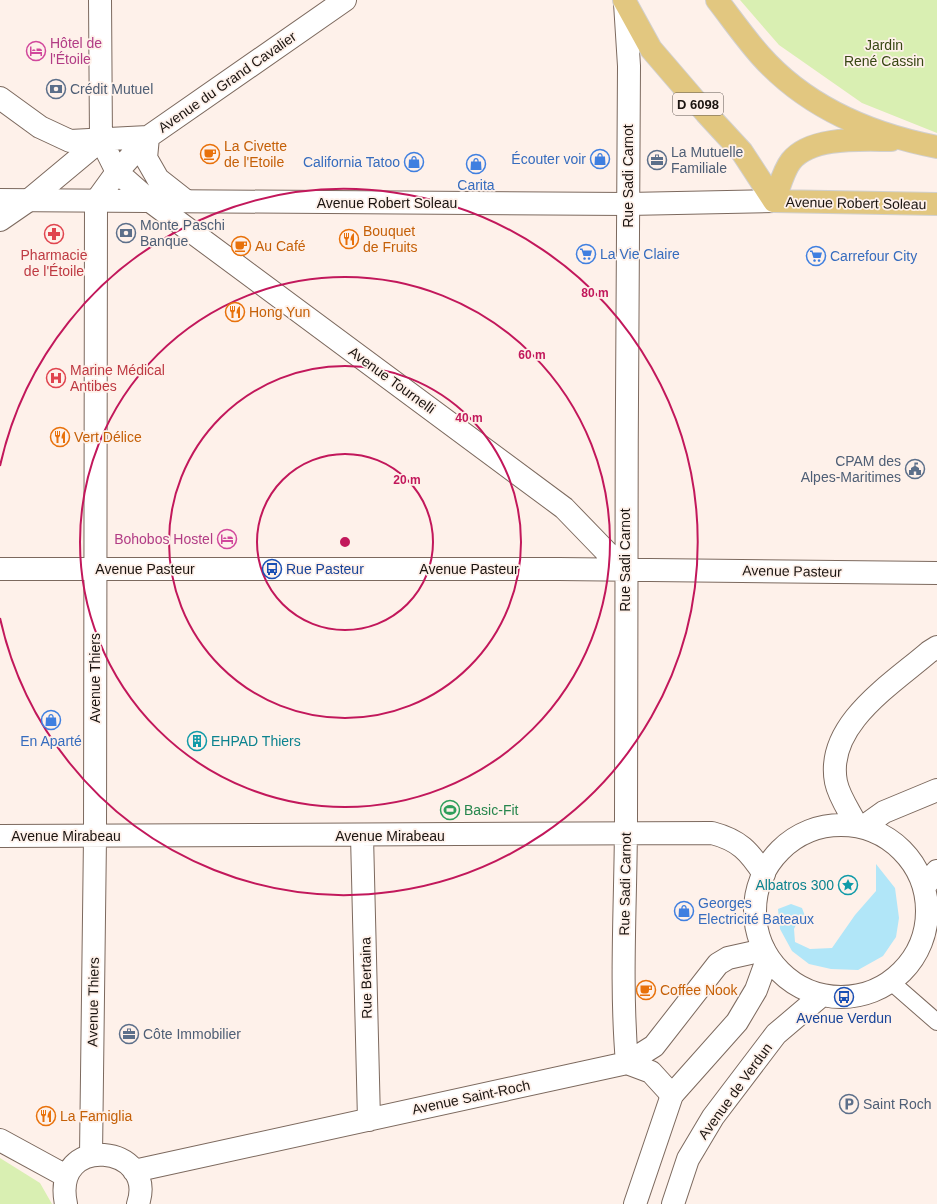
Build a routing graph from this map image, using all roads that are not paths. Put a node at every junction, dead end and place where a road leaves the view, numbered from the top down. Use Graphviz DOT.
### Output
graph roads {
  1 [pos="100,0"];
  2 [pos="345,0"];
  3 [pos="717,0"];
  4 [pos="624,2"];
  5 [pos="0,98"];
  6 [pos="148,137"];
  7 [pos="101,140"];
  8 [pos="901,140"];
  9 [pos="937,147"];
  10 [pos="117,172"];
  11 [pos="0,200"];
  12 [pos="29,200"];
  13 [pos="96,201"];
  14 [pos="150,201"];
  15 [pos="186,201"];
  16 [pos="774,201"];
  17 [pos="628,204"];
  18 [pos="937,204"];
  19 [pos="0,220"];
  20 [pos="0,569"];
  21 [pos="96,569"];
  22 [pos="624,570"];
  23 [pos="937,573"];
  24 [pos="937,647"];
  25 [pos="937,790"];
  26 [pos="860,827"];
  27 [pos="625,833"];
  28 [pos="0,836"];
  29 [pos="362,836"];
  30 [pos="95,837"];
  31 [pos="764,874"];
  32 [pos="930,879"];
  33 [pos="766,954"];
  34 [pos="890,981"];
  35 [pos="822,995"];
  36 [pos="937,1022"];
  37 [pos="627,1063"];
  38 [pos="672,1095"];
  39 [pos="369,1120"];
  40 [pos="0,1140"];
  41 [pos="91,1155"];
  42 [pos="134,1171"];
  43 [pos="66,1176"];
  44 [pos="66,1204"];
  45 [pos="138,1204"];
  46 [pos="635,1204"];
  47 [pos="673,1204"];
  1 -- 7 [label="street"];
  2 -- 6 [label="street, Avenue du Grand Cavalier"];
  3 -- 8 [label="main road, Avenue Robert Soleau"];
  4 -- 16 [label="main road, Avenue Robert Soleau / D 6098"];
  4 -- 17 [label="street, Rue Sadi Carnot"];
  5 -- 7 [label="street, Avenue du Grand Cavalier"];
  6 -- 7 [label="street, Avenue du Grand Cavalier"];
  6 -- 10 [label="street"];
  6 -- 15 [label="street"];
  7 -- 10 [label="street"];
  7 -- 12 [label="street"];
  8 -- 9 [label="main road, Avenue Robert Soleau"];
  8 -- 16 [label="main road, Avenue Robert Soleau"];
  10 -- 13 [label="street"];
  10 -- 14 [label="street, Avenue Tournelli"];
  11 -- 12 [label="street, Avenue Robert Soleau"];
  12 -- 13 [label="street, Avenue Robert Soleau"];
  12 -- 19 [label="street"];
  13 -- 14 [label="street, Avenue Robert Soleau"];
  13 -- 21 [label="street, Avenue Thiers"];
  14 -- 15 [label="street, Avenue Robert Soleau"];
  14 -- 22 [label="street, Avenue Tournelli"];
  15 -- 17 [label="street, Avenue Robert Soleau"];
  16 -- 17 [label="street, Avenue Robert Soleau"];
  16 -- 18 [label="main road, Avenue Robert Soleau"];
  17 -- 22 [label="street, Rue Sadi Carnot"];
  20 -- 21 [label="street, Avenue Pasteur"];
  21 -- 22 [label="street, Avenue Pasteur"];
  21 -- 30 [label="street, Avenue Thiers"];
  22 -- 23 [label="street, Avenue Pasteur"];
  22 -- 27 [label="street, Rue Sadi Carnot"];
  24 -- 26 [label="street"];
  25 -- 26 [label="street"];
  26 -- 31 [label="street"];
  26 -- 32 [label="street"];
  27 -- 29 [label="street, Avenue Mirabeau"];
  27 -- 31 [label="street, Avenue Mirabeau"];
  27 -- 37 [label="street, Rue Sadi Carnot"];
  28 -- 30 [label="street, Avenue Mirabeau"];
  29 -- 30 [label="street, Avenue Mirabeau"];
  29 -- 39 [label="street, Rue Bertaina"];
  30 -- 41 [label="street, Avenue Thiers"];
  31 -- 33 [label="street"];
  32 -- 34 [label="street"];
  33 -- 35 [label="street"];
  33 -- 37 [label="street, Avenue Saint-Roch"];
  33 -- 38 [label="street"];
  34 -- 35 [label="street"];
  34 -- 36 [label="lane"];
  35 -- 47 [label="street, Avenue de Verdun"];
  37 -- 38 [label="street"];
  37 -- 39 [label="street, Avenue Saint-Roch"];
  38 -- 46 [label="street"];
  39 -- 42 [label="street, Avenue Saint-Roch"];
  40 -- 43 [label="street"];
  41 -- 42 [label="street"];
  41 -- 43 [label="street"];
  42 -- 45 [label="street"];
  43 -- 44 [label="street"];
}
